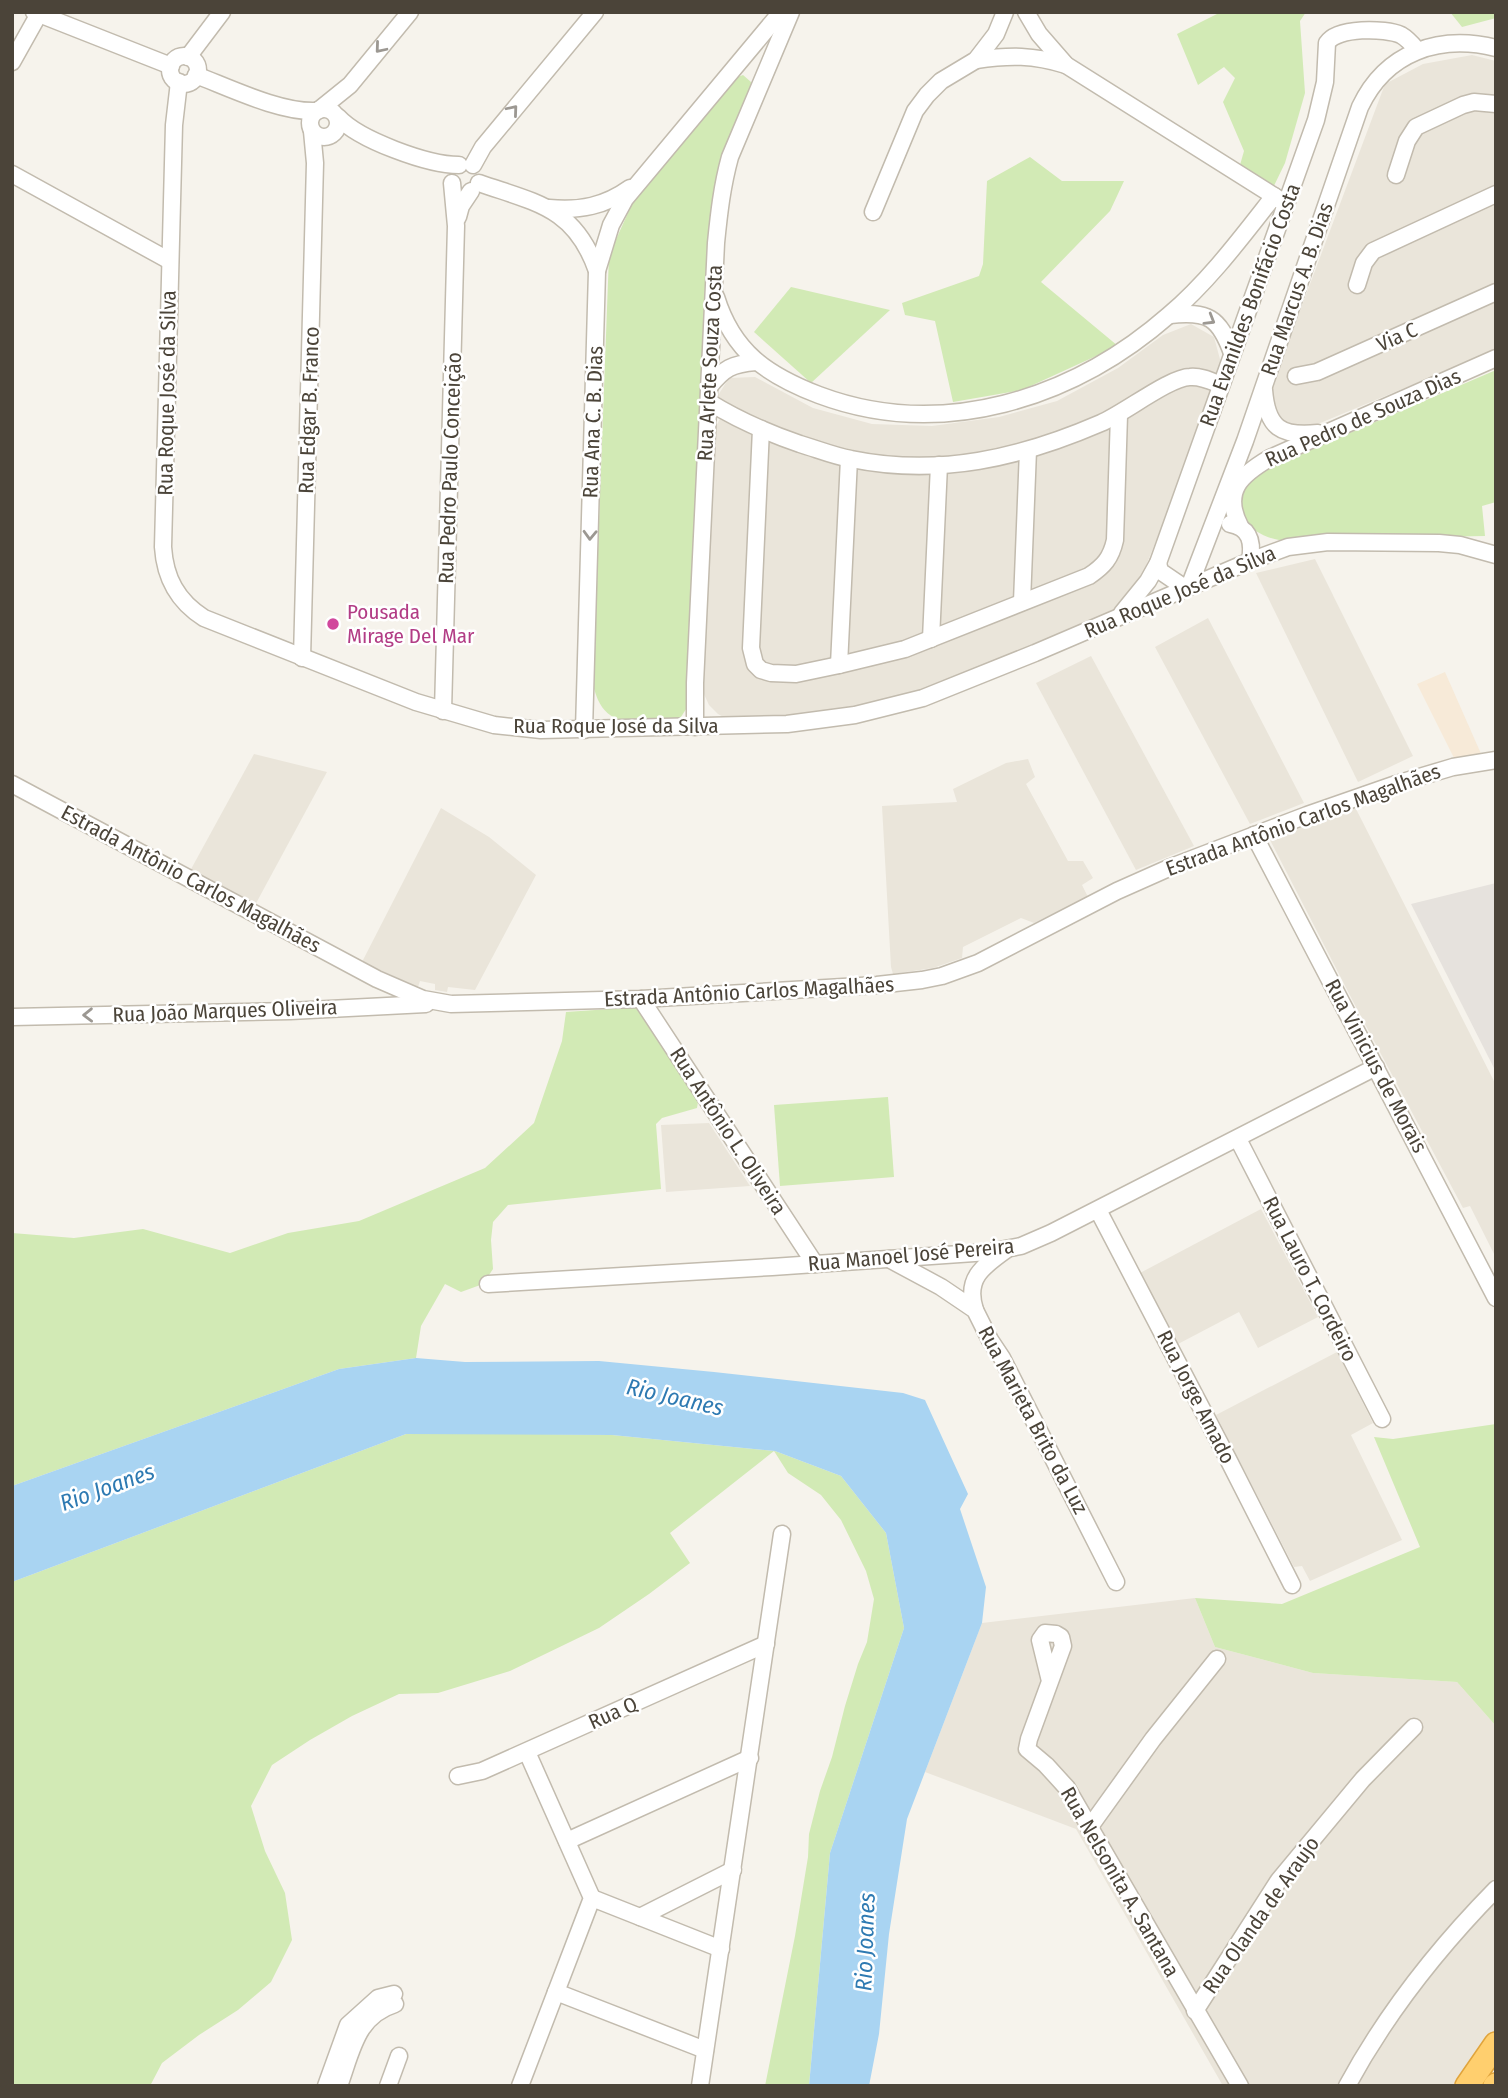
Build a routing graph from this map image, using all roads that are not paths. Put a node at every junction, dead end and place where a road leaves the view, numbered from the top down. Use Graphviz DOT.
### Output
graph roads {
  1 [pos="222,12"];
  2 [pos="410,12"];
  3 [pos="595,12"];
  4 [pos="781,12"];
  5 [pos="791,12"];
  6 [pos="1005,12"];
  7 [pos="1026,12"];
  8 [pos="38,13"];
  9 [pos="1496,48"];
  10 [pos="1417,50"];
  11 [pos="188,57"];
  12 [pos="976,60"];
  13 [pos="12,62"];
  14 [pos="1066,65"];
  15 [pos="171,66"];
  16 [pos="735,67"];
  17 [pos="196,75"];
  18 [pos="179,82"];
  19 [pos="757,91"];
  20 [pos="1496,104"];
  21 [pos="278,105"];
  22 [pos="318,110"];
  23 [pos="338,117"];
  24 [pos="311,130"];
  25 [pos="331,136"];
  26 [pos="372,140"];
  27 [pos="414,156"];
  28 [pos="315,163"];
  29 [pos="466,165"];
  30 [pos="12,174"];
  31 [pos="1396,175"];
  32 [pos="452,182"];
  33 [pos="637,182"];
  34 [pos="475,187"];
  35 [pos="1496,194"];
  36 [pos="1280,200"];
  37 [pos="549,208"];
  38 [pos="873,212"];
  39 [pos="456,226"];
  40 [pos="170,261"];
  41 [pos="597,271"];
  42 [pos="1357,285"];
  43 [pos="714,288"];
  44 [pos="1496,292"];
  45 [pos="1170,315"];
  46 [pos="1232,353"];
  47 [pos="1496,358"];
  48 [pos="756,362"];
  49 [pos="1296,376"];
  50 [pos="1264,384"];
  51 [pos="1221,385"];
  52 [pos="709,395"];
  53 [pos="1119,415"];
  54 [pos="1249,425"];
  55 [pos="1276,425"];
  56 [pos="761,429"];
  57 [pos="1330,432"];
  58 [pos="1245,442"];
  59 [pos="1028,450"];
  60 [pos="1272,457"];
  61 [pos="849,459"];
  62 [pos="939,465"];
  63 [pos="1212,530"];
  64 [pos="1245,531"];
  65 [pos="1496,542"];
  66 [pos="1439,543"];
  67 [pos="1288,547"];
  68 [pos="1205,549"];
  69 [pos="1496,555"];
  70 [pos="1250,561"];
  71 [pos="1225,571"];
  72 [pos="1155,572"];
  73 [pos="1187,587"];
  74 [pos="1022,602"];
  75 [pos="1154,602"];
  76 [pos="1116,618"];
  77 [pos="930,639"];
  78 [pos="302,658"];
  79 [pos="839,665"];
  80 [pos="443,711"];
  81 [pos="695,727"];
  82 [pos="584,730"];
  83 [pos="1496,760"];
  84 [pos="12,784"];
  85 [pos="1254,835"];
  86 [pos="377,979"];
  87 [pos="637,999"];
  88 [pos="439,1003"];
  89 [pos="369,1007"];
  90 [pos="12,1017"];
  91 [pos="1376,1067"];
  92 [pos="1238,1139"];
  93 [pos="1098,1210"];
  94 [pos="1008,1249"];
  95 [pos="889,1259"];
  96 [pos="815,1264"];
  97 [pos="488,1284"];
  98 [pos="1496,1298"];
  99 [pos="975,1310"];
  100 [pos="1381,1419"];
  101 [pos="782,1534"];
  102 [pos="1116,1582"];
  103 [pos="1292,1585"];
  104 [pos="766,1644"];
  105 [pos="1217,1659"];
  106 [pos="1049,1681"];
  107 [pos="1414,1727"];
  108 [pos="527,1752"];
  109 [pos="750,1758"];
  110 [pos="457,1776"];
  111 [pos="1089,1828"];
  112 [pos="567,1841"];
  113 [pos="733,1870"];
  114 [pos="700,1886"];
  115 [pos="1496,1889"];
  116 [pos="678,1897"];
  117 [pos="592,1898"];
  118 [pos="728,1902"];
  119 [pos="640,1917"];
  120 [pos="678,1931"];
  121 [pos="721,1949"];
  122 [pos="556,1992"];
  123 [pos="1195,2011"];
  124 [pos="1496,2044"];
  125 [pos="705,2050"];
  126 [pos="399,2056"];
  127 [pos="326,2086"];
  128 [pos="339,2086"];
  129 [pos="388,2086"];
  130 [pos="520,2086"];
  131 [pos="699,2086"];
  132 [pos="1240,2086"];
  133 [pos="1347,2086"];
  134 [pos="1468,2086"];
  1 -- 11 [label="street"];
  2 -- 22 [label="street, one-way"];
  29 -- 3 [label="street, one-way"];
  4 -- 16 [label="street"];
  5 -- 19 [label="street, Rua Arlete Souza Costa"];
  6 -- 12 [label="street"];
  7 -- 14 [label="street"];
  8 -- 13 [label="street"];
  8 -- 15 [label="street"];
  9 -- 10 [label="street"];
  10 -- 36 [label="street, Rua Evanildes Bonifácio Costa"];
  10 -- 50 [label="street, Rua Marcus A. B. Dias"];
  11 -- 15 [label="street"];
  11 -- 17 [label="street"];
  12 -- 14 [label="street"];
  12 -- 38 [label="street"];
  14 -- 36 [label="street"];
  15 -- 18 [label="street"];
  16 -- 19 [label="street"];
  16 -- 33 [label="street"];
  17 -- 18 [label="street"];
  17 -- 21 [label="street"];
  18 -- 40 [label="street, Rua Roque José da Silva"];
  19 -- 43 [label="street, Rua Arlete Souza Costa"];
  20 -- 31 [label="street"];
  21 -- 22 [label="street"];
  21 -- 24 [label="street"];
  22 -- 23 [label="street"];
  22 -- 24 [label="street"];
  23 -- 25 [label="street"];
  23 -- 26 [label="street"];
  24 -- 25 [label="street"];
  24 -- 28 [label="street, Rua Edgar B. Franco"];
  25 -- 26 [label="street"];
  25 -- 28 [label="street, Rua Edgar B. Franco"];
  26 -- 27 [label="street"];
  27 -- 29 [label="street"];
  27 -- 32 [label="street"];
  28 -- 78 [label="street, Rua Edgar B. Franco"];
  29 -- 32 [label="street"];
  29 -- 34 [label="street"];
  30 -- 40 [label="street"];
  32 -- 34 [label="street"];
  32 -- 39 [label="street, Rua Pedro Paulo Conceição"];
  33 -- 37 [label="street"];
  33 -- 41 [label="street"];
  34 -- 37 [label="street, Rua Ana C. B. Dias"];
  34 -- 39 [label="street, Rua Pedro Paulo Conceição"];
  35 -- 42 [label="street"];
  36 -- 45 [label="street"];
  36 -- 46 [label="street, Rua Evanildes Bonifácio Costa"];
  37 -- 41 [label="street, Rua Ana C. B. Dias"];
  39 -- 80 [label="street, Rua Pedro Paulo Conceição"];
  40 -- 78 [label="street, Rua Roque José da Silva"];
  41 -- 82 [label="street, Rua Ana C. B. Dias, one-way"];
  43 -- 48 [label="street"];
  43 -- 52 [label="street, Rua Arlete Souza Costa"];
  44 -- 49 [label="street, Via C"];
  45 -- 46 [label="street, one-way"];
  45 -- 48 [label="street"];
  46 -- 51 [label="street, Rua Evanildes Bonifácio Costa"];
  47 -- 57 [label="street, Rua Pedro de Souza Dias"];
  48 -- 52 [label="street"];
  50 -- 54 [label="street, Rua Marcus A. B. Dias"];
  50 -- 55 [label="street"];
  51 -- 53 [label="street"];
  51 -- 72 [label="street, Rua Evanildes Bonifácio Costa"];
  52 -- 56 [label="street"];
  52 -- 81 [label="street, Rua Arlete Souza Costa"];
  53 -- 59 [label="street"];
  53 -- 74 [label="street"];
  54 -- 55 [label="street"];
  54 -- 58 [label="street, Rua Marcus A. B. Dias"];
  55 -- 57 [label="street"];
  55 -- 60 [label="street"];
  56 -- 61 [label="street"];
  56 -- 79 [label="street"];
  57 -- 60 [label="street, Rua Pedro de Souza Dias"];
  58 -- 60 [label="street"];
  58 -- 63 [label="street, Rua Marcus A. B. Dias"];
  59 -- 62 [label="street"];
  59 -- 74 [label="street"];
  60 -- 64 [label="street, Rua Pedro de Souza Dias"];
  61 -- 62 [label="street"];
  61 -- 79 [label="street"];
  62 -- 77 [label="street"];
  63 -- 64 [label="street"];
  63 -- 68 [label="street, Rua Marcus A. B. Dias"];
  64 -- 67 [label="street"];
  64 -- 70 [label="street"];
  65 -- 66 [label="street, Rua Roque José da Silva"];
  66 -- 67 [label="street, Rua Roque José da Silva"];
  66 -- 69 [label="street, Rua Roque José da Silva"];
  67 -- 70 [label="street, Rua Roque José da Silva"];
  68 -- 71 [label="street"];
  68 -- 73 [label="street, Rua Marcus A. B. Dias"];
  70 -- 71 [label="street, Rua Roque José da Silva"];
  71 -- 73 [label="street, Rua Roque José da Silva"];
  72 -- 73 [label="street"];
  72 -- 75 [label="street"];
  72 -- 76 [label="street"];
  73 -- 75 [label="street, Rua Roque José da Silva"];
  74 -- 77 [label="street"];
  75 -- 76 [label="street, Rua Roque José da Silva"];
  76 -- 81 [label="street, Rua Roque José da Silva"];
  77 -- 79 [label="street"];
  78 -- 80 [label="street, Rua Roque José da Silva"];
  80 -- 82 [label="street, Rua Roque José da Silva"];
  81 -- 82 [label="street, Rua Roque José da Silva"];
  83 -- 85 [label="street, Estrada Antônio Carlos Magalhães"];
  84 -- 86 [label="street, Estrada Antônio Carlos Magalhães"];
  85 -- 87 [label="street, Estrada Antônio Carlos Magalhães"];
  85 -- 91 [label="street, Rua Vinicius de Morais"];
  86 -- 88 [label="street, Estrada Antônio Carlos Magalhães"];
  86 -- 89 [label="street"];
  87 -- 88 [label="street, Estrada Antônio Carlos Magalhães"];
  87 -- 96 [label="street, Rua Antônio L. Oliveira"];
  88 -- 89 [label="street, Rua João Marques Oliveira"];
  89 -- 90 [label="street, Rua João Marques Oliveira, one-way"];
  91 -- 92 [label="street, Rua Manoel José Pereira"];
  91 -- 98 [label="street, Rua Vinicius de Morais"];
  92 -- 93 [label="street, Rua Manoel José Pereira"];
  92 -- 100 [label="street, Rua Lauro T. Cordeiro"];
  93 -- 94 [label="street, Rua Manoel José Pereira"];
  93 -- 103 [label="street, Rua Jorge Amado"];
  94 -- 95 [label="street, Rua Manoel José Pereira"];
  94 -- 99 [label="street"];
  95 -- 96 [label="street, Rua Manoel José Pereira"];
  95 -- 99 [label="street, Rua Marieta Brito da Luz"];
  96 -- 97 [label="street, Rua Manoel José Pereira"];
  99 -- 102 [label="street, Rua Marieta Brito da Luz"];
  101 -- 104 [label="street"];
  104 -- 108 [label="street, Rua Q"];
  104 -- 109 [label="street"];
  105 -- 111 [label="street"];
  106 -- 111 [label="street, Rua Nelsonita A. Santana"];
  107 -- 123 [label="street, Rua Olanda de Araujo"];
  108 -- 110 [label="street, Rua Q"];
  108 -- 112 [label="street"];
  109 -- 112 [label="street"];
  109 -- 113 [label="street"];
  111 -- 123 [label="street, Rua Nelsonita A. Santana"];
  112 -- 117 [label="street"];
  113 -- 114 [label="street"];
  113 -- 118 [label="street"];
  114 -- 116 [label="street"];
  114 -- 118 [label="street"];
  115 -- 133 [label="street"];
  116 -- 119 [label="street"];
  116 -- 120 [label="street"];
  117 -- 119 [label="street"];
  117 -- 122 [label="street"];
  118 -- 121 [label="street"];
  119 -- 120 [label="street"];
  120 -- 121 [label="street"];
  121 -- 125 [label="street"];
  122 -- 125 [label="street"];
  122 -- 130 [label="street"];
  123 -- 132 [label="street, Rua Nelsonita A. Santana"];
  124 -- 134 [label="highway"];
  125 -- 131 [label="street"];
  126 -- 129 [label="street"];
  127 -- 128 [label="street"];
}
